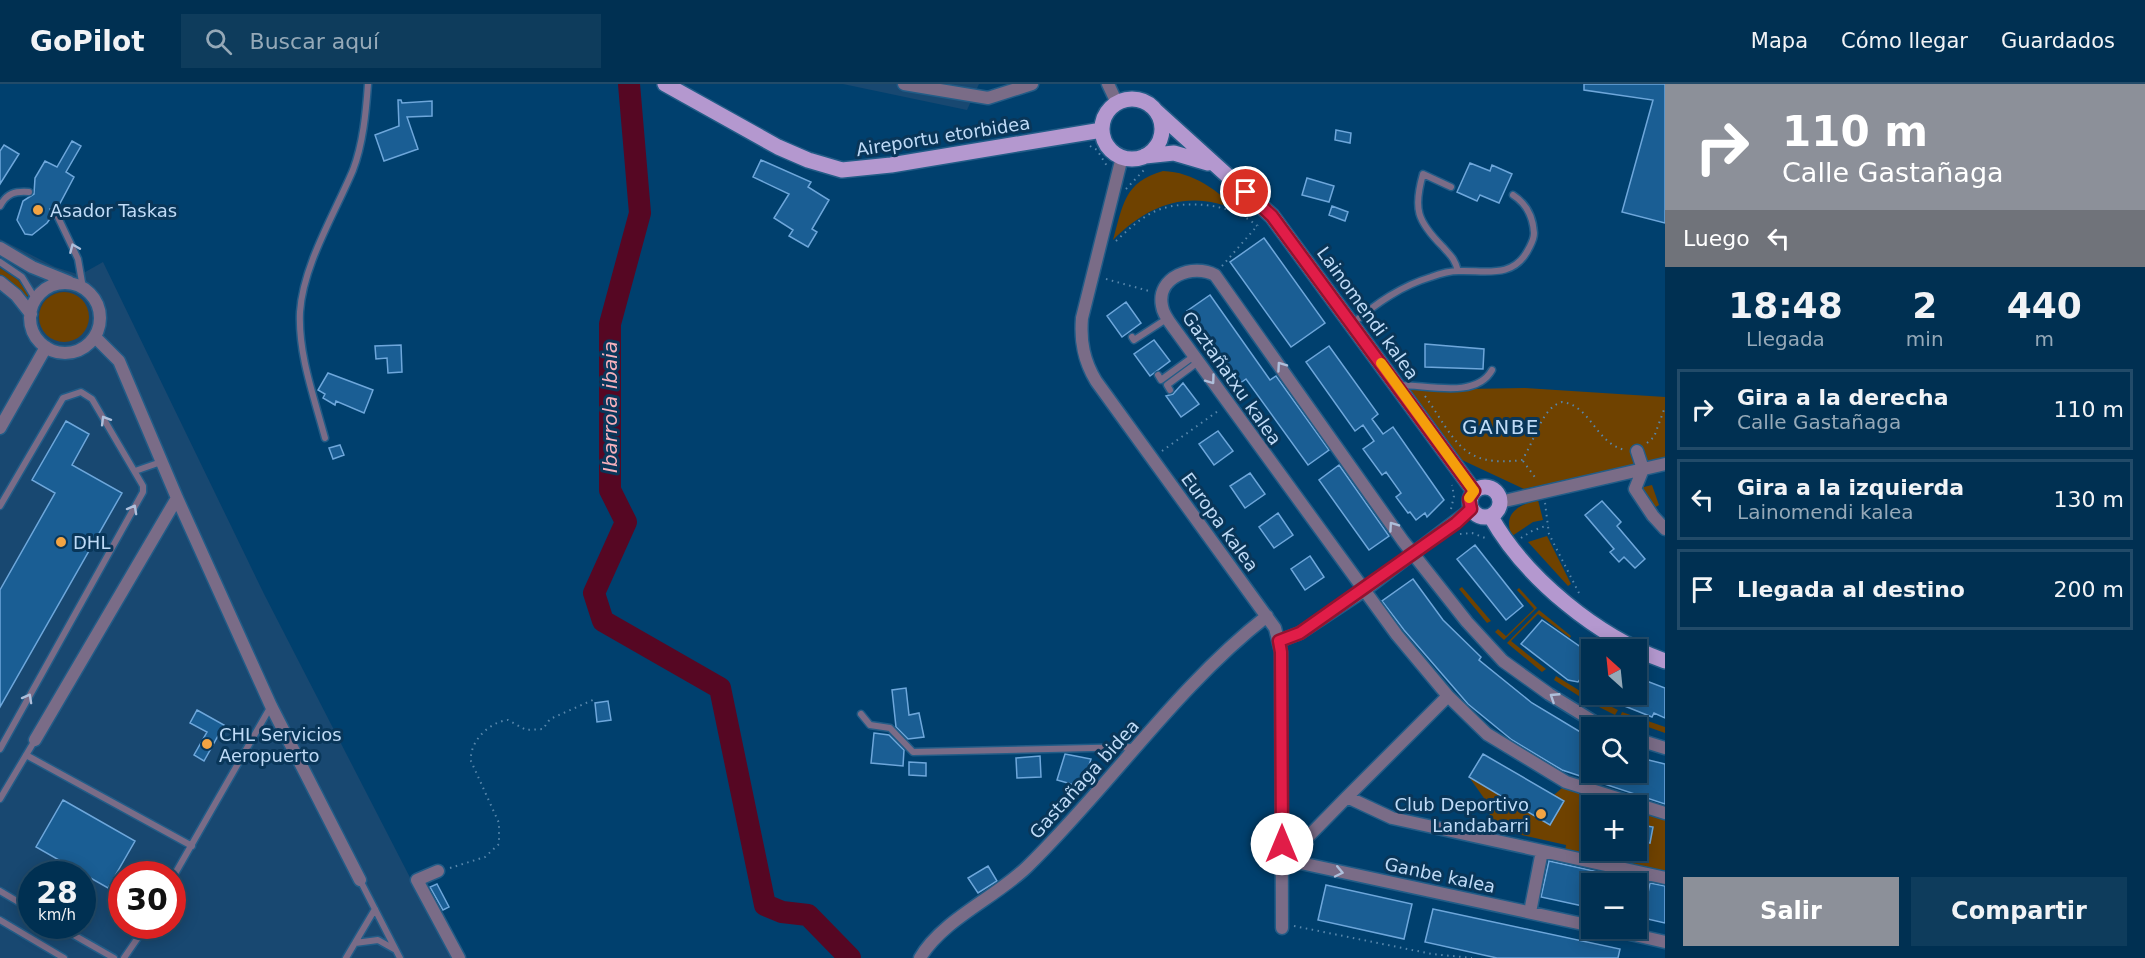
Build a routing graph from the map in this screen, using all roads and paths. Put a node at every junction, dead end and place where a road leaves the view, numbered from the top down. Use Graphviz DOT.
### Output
graph roads {
  1 [pos="368,84"];
  2 [pos="665,84"];
  3 [pos="904,84"];
  4 [pos="962,84"];
  5 [pos="1032,84"];
  6 [pos="1107,84"];
  7 [pos="979,98"];
  8 [pos="1117,103"];
  9 [pos="1156,111"];
  10 [pos="1102,130"];
  11 [pos="1145,156"];
  12 [pos="1122,157"];
  13 [pos="1220,167"];
  14 [pos="1451,187"];
  15 [pos="29,192"];
  16 [pos="1513,195"];
  17 [pos="0,206"];
  18 [pos="55,211"];
  19 [pos="1272,216"];
  20 [pos="1257,226"];
  21 [pos="1116,241"];
  22 [pos="0,248"];
  23 [pos="0,262"];
  24 [pos="1458,271"];
  25 [pos="1215,275"];
  26 [pos="1106,279"];
  27 [pos="0,282"];
  28 [pos="78,286"];
  29 [pos="1163,294"];
  30 [pos="36,300"];
  31 [pos="31,314"];
  32 [pos="1168,318"];
  33 [pos="1352,324"];
  34 [pos="94,337"];
  35 [pos="1132,337"];
  36 [pos="46,347"];
  37 [pos="1196,359"];
  38 [pos="1492,370"];
  39 [pos="1158,375"];
  40 [pos="1396,385"];
  41 [pos="1417,385"];
  42 [pos="1170,390"];
  43 [pos="1228,404"];
  44 [pos="1665,407"];
  45 [pos="0,428"];
  46 [pos="325,438"];
  47 [pos="1162,451"];
  48 [pos="1637,451"];
  49 [pos="1522,460"];
  50 [pos="161,462"];
  51 [pos="1665,464"];
  52 [pos="1643,469"];
  53 [pos="135,471"];
  54 [pos="1474,491"];
  55 [pos="1542,492"];
  56 [pos="177,498"];
  57 [pos="1500,501"];
  58 [pos="0,506"];
  59 [pos="1471,509"];
  60 [pos="1491,517"];
  61 [pos="1548,525"];
  62 [pos="1665,529"];
  63 [pos="1512,545"];
  64 [pos="1413,555"];
  65 [pos="1365,590"];
  66 [pos="1589,603"];
  67 [pos="1267,616"];
  68 [pos="1279,641"];
  69 [pos="1665,661"];
  70 [pos="1448,696"];
  71 [pos="595,699"];
  72 [pos="271,706"];
  73 [pos="861,714"];
  74 [pos="1586,717"];
  75 [pos="35,740"];
  76 [pos="1647,742"];
  77 [pos="1136,747"];
  78 [pos="1665,748"];
  79 [pos="0,749"];
  80 [pos="26,754"];
  81 [pos="1347,797"];
  82 [pos="0,799"];
  83 [pos="1665,813"];
  84 [pos="1300,845"];
  85 [pos="192,846"];
  86 [pos="1542,851"];
  87 [pos="1282,859"];
  88 [pos="183,861"];
  89 [pos="438,872"];
  90 [pos="1640,873"];
  91 [pos="1647,875"];
  92 [pos="1665,878"];
  93 [pos="360,880"];
  94 [pos="0,891"];
  95 [pos="18,902"];
  96 [pos="375,909"];
  97 [pos="1530,912"];
  98 [pos="0,920"];
  99 [pos="1581,924"];
  100 [pos="1282,926"];
  101 [pos="1647,936"];
  102 [pos="81,939"];
  103 [pos="137,939"];
  104 [pos="1665,942"];
  105 [pos="355,943"];
  106 [pos="396,950"];
  107 [pos="64,958"];
  108 [pos="114,958"];
  109 [pos="124,958"];
  110 [pos="346,958"];
  111 [pos="400,958"];
  112 [pos="459,958"];
  113 [pos="920,958"];
  114 [pos="1472,958"];
  1 -- 46 [label="lane"];
  2 -- 10 [label="main road, Aireportu etorbidea"];
  3 -- 7 [label="street"];
  4 -- 7 [label="street"];
  5 -- 7 [label="street"];
  6 -- 8 [label="street"];
  8 -- 9 [label="main road"];
  8 -- 10 [label="main road"];
  9 -- 11 [label="main road"];
  9 -- 13 [label="main road, Lainomendi kalea"];
  10 -- 12 [label="main road"];
  11 -- 12 [label="main road"];
  11 -- 13 [label="main road, Lainomendi kalea"];
  12 -- 67 [label="street, Europa kalea"];
  13 -- 19 [label="main road, Lainomendi kalea"];
  14 -- 24 [label="lane"];
  15 -- 17 [label="lane"];
  16 -- 24 [label="lane"];
  28 -- 18 [label="lane, one-way"];
  19 -- 20 [label="path"];
  19 -- 33 [label="main road, Lainomendi kalea"];
  20 -- 21 [label="path"];
  20 -- 25 [label="path"];
  22 -- 28 [label="street"];
  23 -- 30 [label="lane"];
  24 -- 33 [label="lane"];
  25 -- 29 [label="street"];
  64 -- 25 [label="street, one-way"];
  26 -- 29 [label="path"];
  27 -- 31 [label="street"];
  28 -- 30 [label="street"];
  28 -- 34 [label="street"];
  29 -- 32 [label="street, Gaztañatxu kalea"];
  30 -- 31 [label="street"];
  31 -- 36 [label="street"];
  32 -- 35 [label="lane"];
  32 -- 37 [label="street, Gaztañatxu kalea"];
  33 -- 40 [label="main road, Lainomendi kalea"];
  34 -- 36 [label="street"];
  34 -- 50 [label="street"];
  36 -- 45 [label="street"];
  37 -- 39 [label="lane"];
  37 -- 42 [label="lane"];
  37 -- 43 [label="street, Gaztañatxu kalea, one-way"];
  38 -- 41 [label="lane"];
  40 -- 41 [label="lane"];
  40 -- 54 [label="main road, Lainomendi kalea"];
  41 -- 49 [label="path"];
  43 -- 47 [label="path"];
  43 -- 65 [label="street, Gaztañatxu kalea"];
  44 -- 48 [label="path"];
  48 -- 49 [label="path"];
  48 -- 52 [label="street"];
  49 -- 55 [label="path"];
  50 -- 53 [label="lane"];
  50 -- 56 [label="street"];
  51 -- 52 [label="street"];
  52 -- 55 [label="street"];
  52 -- 62 [label="street"];
  53 -- 58 [label="lane, one-way"];
  79 -- 53 [label="lane, one-way"];
  54 -- 57 [label="main road"];
  54 -- 59 [label="main road"];
  55 -- 57 [label="street"];
  55 -- 61 [label="path"];
  56 -- 72 [label="street"];
  56 -- 75 [label="street"];
  57 -- 60 [label="main road"];
  59 -- 60 [label="main road"];
  59 -- 64 [label="street"];
  60 -- 63 [label="main road"];
  61 -- 63 [label="path"];
  61 -- 66 [label="path"];
  63 -- 69 [label="main road"];
  64 -- 65 [label="street"];
  74 -- 64 [label="street, one-way"];
  65 -- 68 [label="street"];
  65 -- 70 [label="street, Gaztañatxu kalea"];
  67 -- 68 [label="street, Europa kalea"];
  67 -- 77 [label="street, Gastañaga bidea"];
  68 -- 87 [label="street, Europa kalea"];
  70 -- 81 [label="street"];
  70 -- 83 [label="street, Gaztañatxu kalea"];
  71 -- 89 [label="path"];
  72 -- 85 [label="lane"];
  72 -- 93 [label="street"];
  73 -- 77 [label="lane"];
  75 -- 80 [label="lane"];
  76 -- 78 [label="street"];
  77 -- 113 [label="street, Gastañaga bidea"];
  80 -- 82 [label="lane"];
  80 -- 85 [label="lane"];
  81 -- 84 [label="street"];
  81 -- 86 [label="street"];
  85 -- 88 [label="lane"];
  86 -- 90 [label="street"];
  86 -- 97 [label="street"];
  87 -- 97 [label="street, Ganbe kalea, one-way"];
  87 -- 100 [label="street, Europa kalea"];
  89 -- 112 [label="street"];
  91 -- 92 [label="street"];
  93 -- 96 [label="lane"];
  94 -- 95 [label="lane"];
  96 -- 105 [label="lane"];
  96 -- 106 [label="lane"];
  97 -- 99 [label="street, Ganbe kalea"];
  98 -- 107 [label="lane"];
  100 -- 114 [label="path"];
  101 -- 104 [label="street"];
  102 -- 108 [label="lane"];
  103 -- 109 [label="lane"];
  105 -- 106 [label="lane"];
  105 -- 110 [label="lane"];
  106 -- 111 [label="lane"];
}
